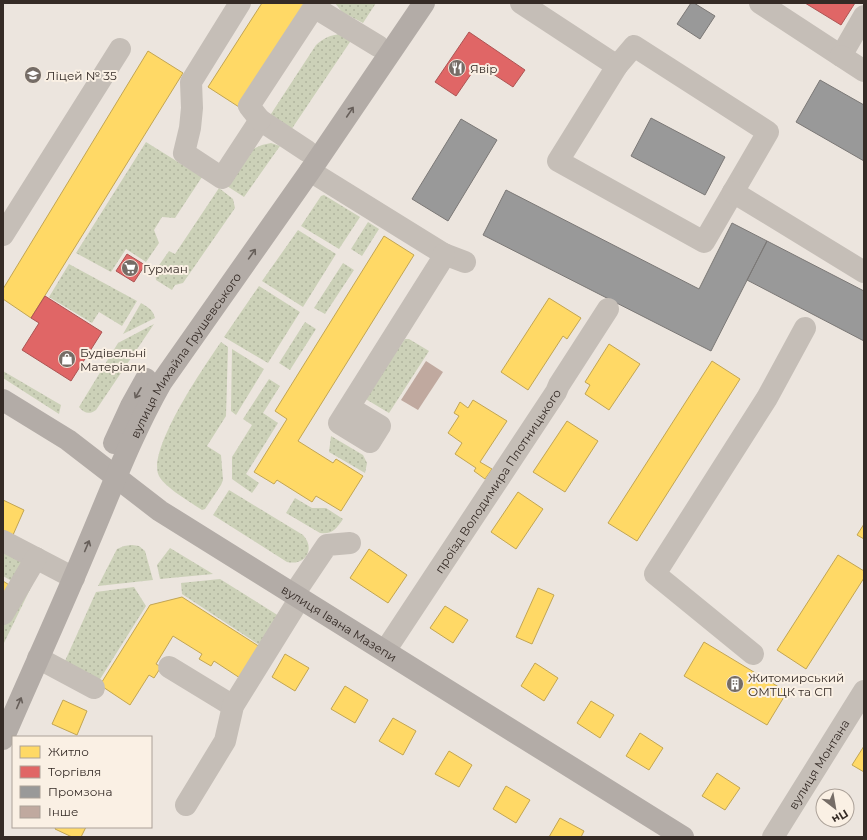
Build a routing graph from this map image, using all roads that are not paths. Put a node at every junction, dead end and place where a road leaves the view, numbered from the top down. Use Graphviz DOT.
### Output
graph roads {
  1 [pos="240,3"];
  2 [pos="406,3"];
  3 [pos="424,3"];
  4 [pos="521,3"];
  5 [pos="760,3"];
  6 [pos="864,16"];
  7 [pos="378,46"];
  8 [pos="120,49"];
  9 [pos="841,56"];
  10 [pos="617,66"];
  11 [pos="864,71"];
  12 [pos="260,120"];
  13 [pos="309,161"];
  14 [pos="733,192"];
  15 [pos="3,235"];
  16 [pos="444,254"];
  17 [pos="465,262"];
  18 [pos="864,272"];
  19 [pos="608,309"];
  20 [pos="805,328"];
  21 [pos="3,400"];
  22 [pos="350,408"];
  23 [pos="110,473"];
  24 [pos="3,541"];
  25 [pos="350,543"];
  26 [pos="36,558"];
  27 [pos="67,574"];
  28 [pos="297,596"];
  29 [pos="3,614"];
  30 [pos="385,652"];
  31 [pos="753,654"];
  32 [pos="38,658"];
  33 [pos="169,667"];
  34 [pos="94,688"];
  35 [pos="861,701"];
  36 [pos="3,702"];
  37 [pos="233,706"];
  38 [pos="3,739"];
  39 [pos="186,805"];
  40 [pos="683,837"];
  41 [pos="773,837"];
  1 -- 12 [label="street"];
  2 -- 7 [label="main road, вулиця Михайла Грушевського"];
  13 -- 3 [label="main road, вулиця Михайла Грушевського, one-way"];
  4 -- 10 [label="street"];
  5 -- 9 [label="street"];
  6 -- 9 [label="street"];
  7 -- 12 [label="street"];
  7 -- 13 [label="main road, вулиця Михайла Грушевського"];
  8 -- 15 [label="street"];
  9 -- 11 [label="street"];
  10 -- 14 [label="street"];
  10 -- 14 [label="street"];
  12 -- 13 [label="street"];
  13 -- 16 [label="street"];
  13 -- 23 [label="main road, вулиця Михайла Грушевського"];
  14 -- 18 [label="street"];
  16 -- 17 [label="street"];
  16 -- 22 [label="street"];
  19 -- 30 [label="street, проїзд Володимира Плотницького"];
  20 -- 31 [label="street"];
  21 -- 23 [label="main road, вулиця Івана Мазепи"];
  23 -- 27 [label="main road, вулиця Михайла Грушевського"];
  23 -- 28 [label="main road, вулиця Івана Мазепи"];
  24 -- 26 [label="street"];
  25 -- 28 [label="street"];
  26 -- 27 [label="street"];
  26 -- 29 [label="street"];
  27 -- 32 [label="main road, вулиця Михайла Грушевського"];
  27 -- 36 [label="main road, вулиця Михайла Грушевського"];
  28 -- 30 [label="main road, вулиця Івана Мазепи"];
  28 -- 37 [label="street"];
  30 -- 40 [label="main road, вулиця Івана Мазепи"];
  32 -- 34 [label="street"];
  38 -- 32 [label="main road, вулиця Михайла Грушевського, one-way"];
  33 -- 37 [label="street"];
  35 -- 41 [label="street, вулиця Монтана"];
  37 -- 39 [label="street"];
}
